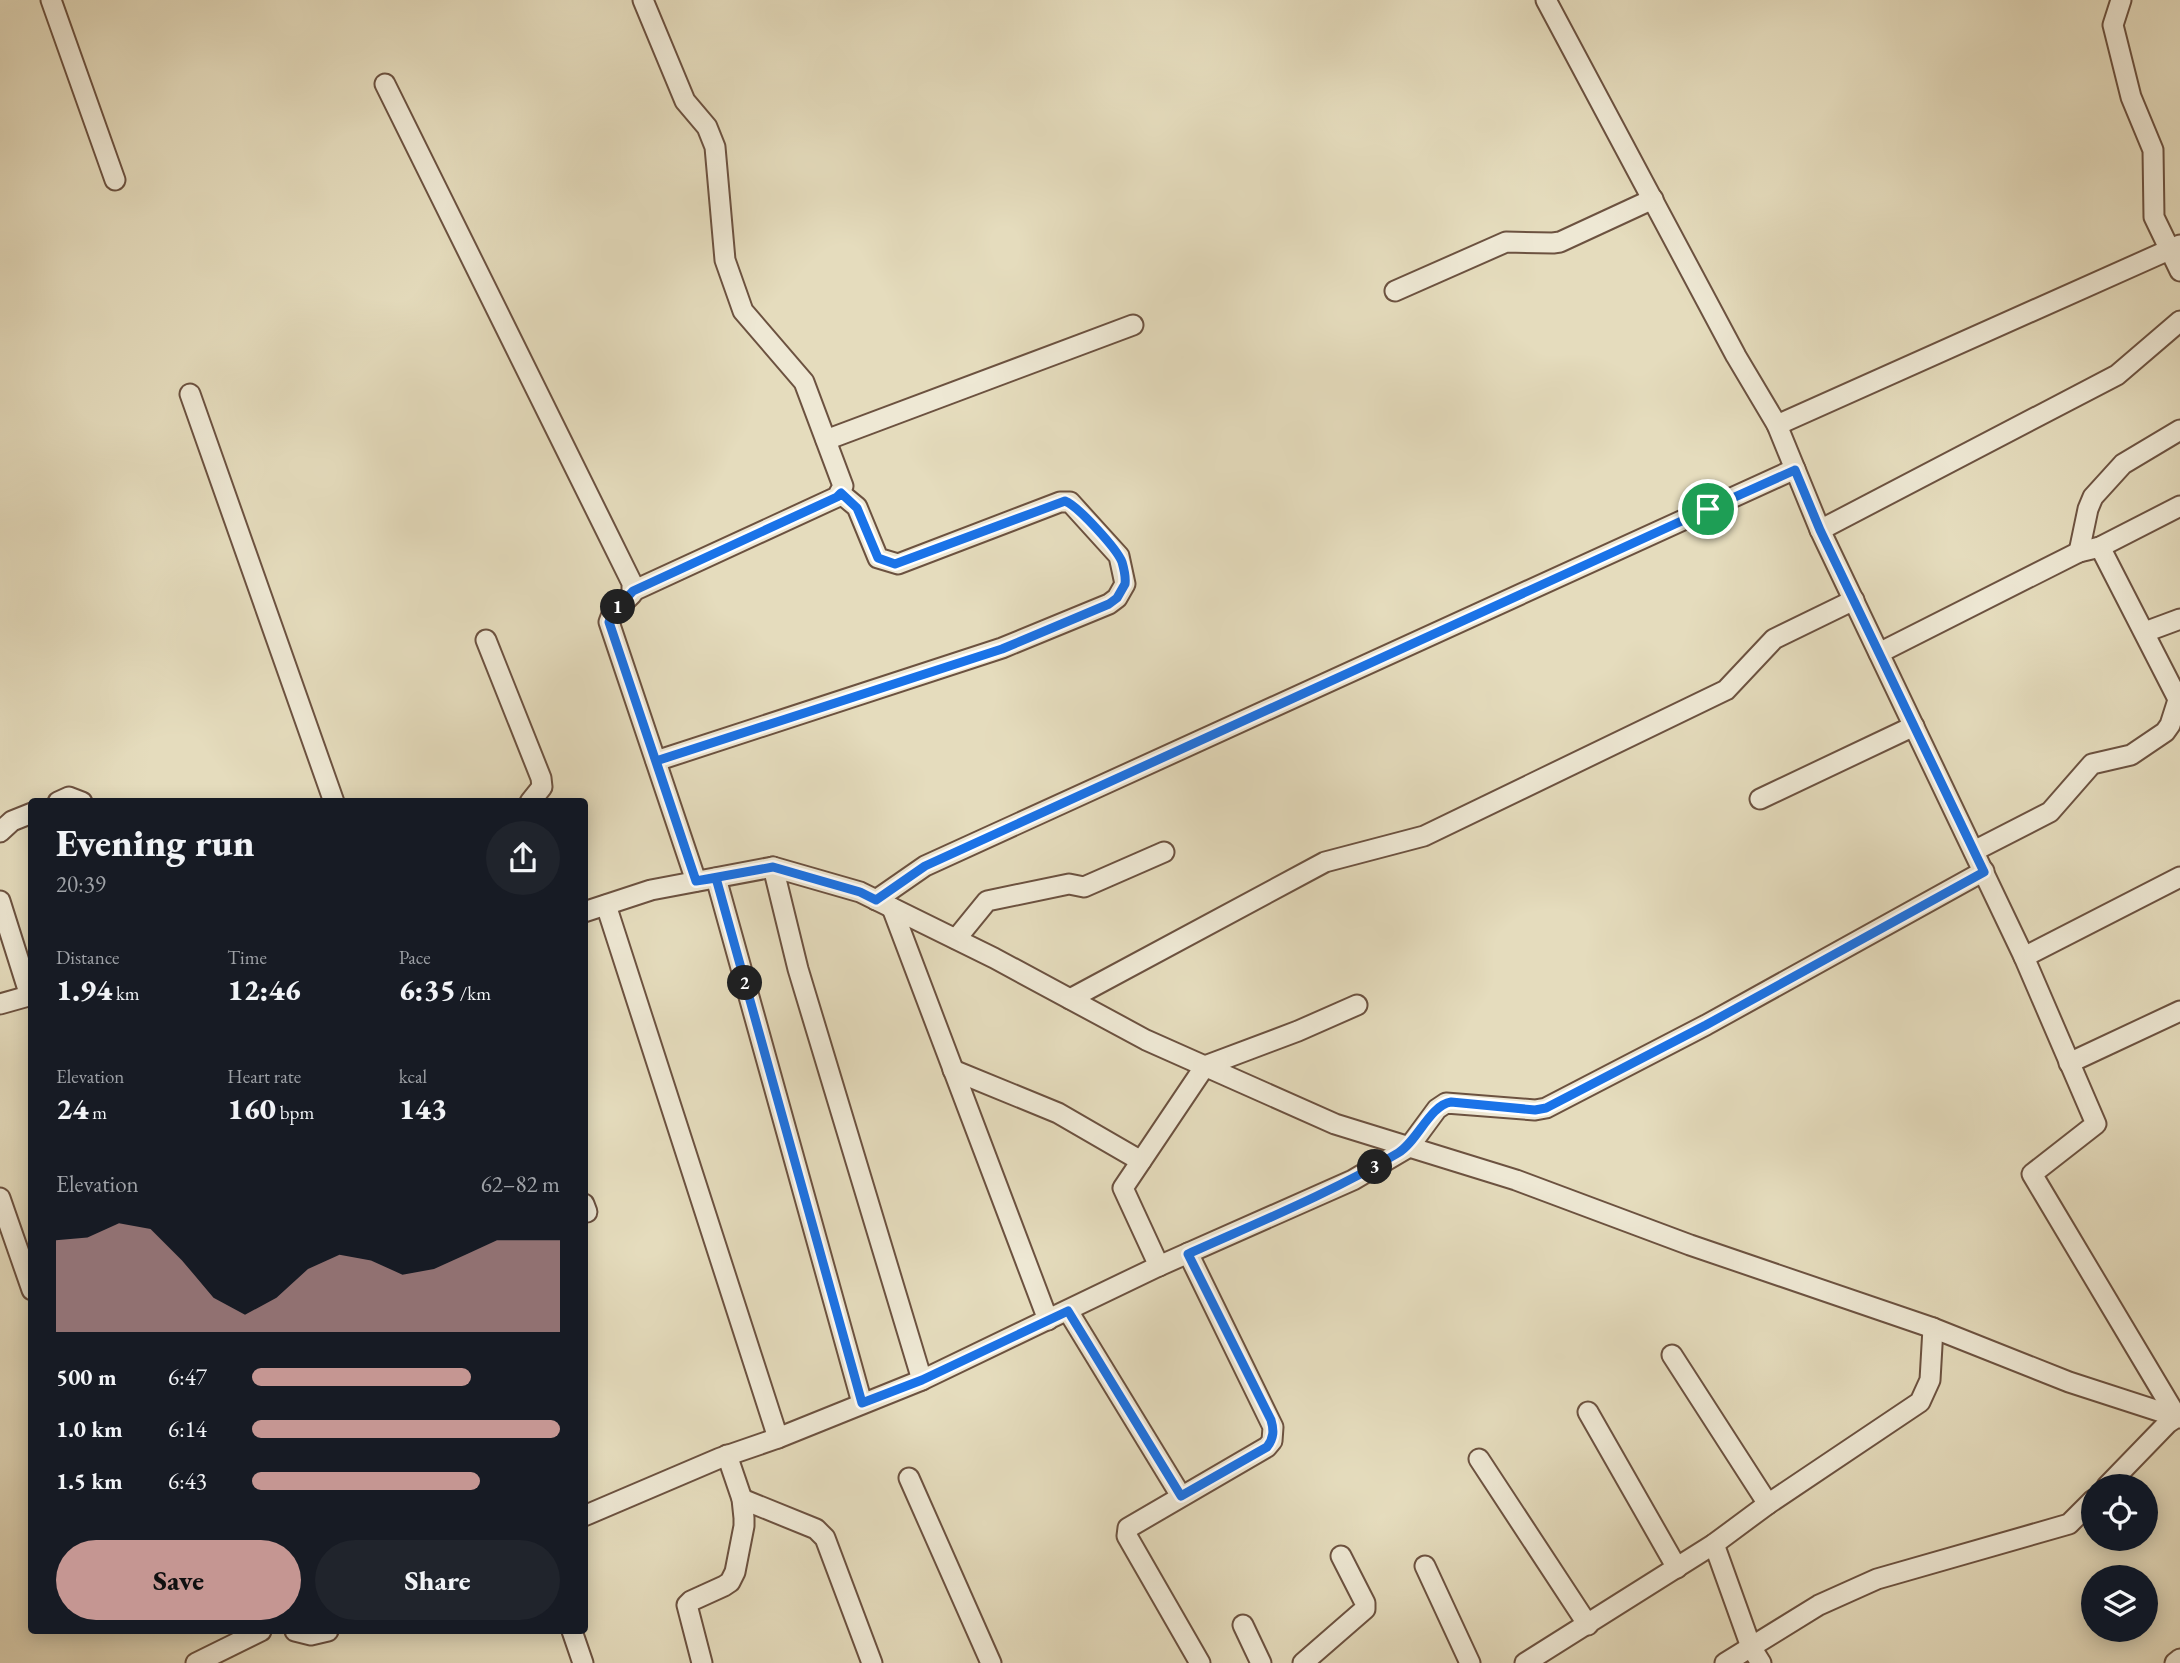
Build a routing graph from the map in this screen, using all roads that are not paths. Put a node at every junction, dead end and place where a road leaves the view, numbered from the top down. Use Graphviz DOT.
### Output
graph roads {
  1 [pos="51,0"];
  2 [pos="643,0"];
  3 [pos="1546,0"];
  4 [pos="2121,0"];
  5 [pos="385,84"];
  6 [pos="115,180"];
  7 [pos="1653,199"];
  8 [pos="2175,247"];
  9 [pos="2180,271"];
  10 [pos="1395,291"];
  11 [pos="2180,321"];
  12 [pos="1133,325"];
  13 [pos="190,394"];
  14 [pos="1777,425"];
  15 [pos="2180,430"];
  16 [pos="826,440"];
  17 [pos="1795,470"];
  18 [pos="841,493"];
  19 [pos="2180,506"];
  20 [pos="1820,530"];
  21 [pos="2100,547"];
  22 [pos="2079,552"];
  23 [pos="633,591"];
  24 [pos="1854,600"];
  25 [pos="2180,619"];
  26 [pos="2145,632"];
  27 [pos="486,640"];
  28 [pos="1879,653"];
  29 [pos="2179,701"];
  30 [pos="1914,726"];
  31 [pos="656,761"];
  32 [pos="333,798"];
  33 [pos="533,798"];
  34 [pos="1760,799"];
  35 [pos="28,815"];
  36 [pos="0,832"];
  37 [pos="1974,851"];
  38 [pos="1164,852"];
  39 [pos="773,867"];
  40 [pos="1984,872"];
  41 [pos="2180,877"];
  42 [pos="706,880"];
  43 [pos="0,901"];
  44 [pos="884,904"];
  45 [pos="606,905"];
  46 [pos="588,911"];
  47 [pos="956,939"];
  48 [pos="2024,957"];
  49 [pos="28,986"];
  50 [pos="28,996"];
  51 [pos="1070,999"];
  52 [pos="0,1004"];
  53 [pos="1357,1005"];
  54 [pos="2180,1011"];
  55 [pos="2069,1063"];
  56 [pos="1205,1066"];
  57 [pos="953,1070"];
  58 [pos="1409,1147"];
  59 [pos="1141,1161"];
  60 [pos="0,1198"];
  61 [pos="1188,1254"];
  62 [pos="1159,1266"];
  63 [pos="28,1278"];
  64 [pos="1068,1311"];
  65 [pos="1048,1320"];
  66 [pos="1933,1328"];
  67 [pos="1672,1355"];
  68 [pos="922,1380"];
  69 [pos="862,1403"];
  70 [pos="1588,1412"];
  71 [pos="2179,1418"];
  72 [pos="778,1438"];
  73 [pos="727,1455"];
  74 [pos="1479,1459"];
  75 [pos="2119,1474"];
  76 [pos="909,1478"];
  77 [pos="1181,1496"];
  78 [pos="742,1500"];
  79 [pos="1768,1504"];
  80 [pos="2081,1512"];
  81 [pos="588,1514"];
  82 [pos="1714,1544"];
  83 [pos="1341,1556"];
  84 [pos="1425,1566"];
  85 [pos="1677,1568"];
  86 [pos="1243,1625"];
  87 [pos="1588,1625"];
  88 [pos="255,1634"];
  89 [pos="573,1634"];
  90 [pos="1756,1655"];
  91 [pos="2180,1658"];
  92 [pos="198,1662"];
  93 [pos="989,1662"];
  94 [pos="583,1663"];
  95 [pos="702,1663"];
  96 [pos="872,1663"];
  97 [pos="1200,1663"];
  98 [pos="1261,1663"];
  99 [pos="1303,1663"];
  100 [pos="1470,1663"];
  101 [pos="1525,1663"];
  102 [pos="1725,1663"];
  103 [pos="2175,1663"];
  1 -- 6 [label="street"];
  2 -- 16 [label="street"];
  3 -- 7 [label="street"];
  4 -- 8 [label="street"];
  5 -- 23 [label="street"];
  7 -- 10 [label="street"];
  7 -- 14 [label="street"];
  8 -- 9 [label="street"];
  8 -- 14 [label="street"];
  11 -- 20 [label="street"];
  12 -- 16 [label="street"];
  13 -- 32 [label="street"];
  14 -- 17 [label="street"];
  15 -- 22 [label="street"];
  16 -- 18 [label="street"];
  17 -- 20 [label="street"];
  17 -- 44 [label="street"];
  18 -- 23 [label="street"];
  18 -- 31 [label="street"];
  19 -- 21 [label="street"];
  20 -- 24 [label="street"];
  21 -- 22 [label="street"];
  21 -- 26 [label="street"];
  22 -- 28 [label="street"];
  23 -- 31 [label="street"];
  24 -- 28 [label="street"];
  24 -- 51 [label="street"];
  25 -- 26 [label="street"];
  26 -- 29 [label="street"];
  27 -- 33 [label="street"];
  28 -- 30 [label="street"];
  29 -- 37 [label="street"];
  30 -- 34 [label="street"];
  30 -- 37 [label="street"];
  31 -- 42 [label="street"];
  35 -- 36 [label="street"];
  37 -- 40 [label="street"];
  38 -- 47 [label="street"];
  39 -- 42 [label="street"];
  39 -- 44 [label="street"];
  39 -- 68 [label="street"];
  40 -- 48 [label="street"];
  40 -- 58 [label="street"];
  41 -- 48 [label="street"];
  42 -- 45 [label="street"];
  42 -- 69 [label="street"];
  43 -- 49 [label="street"];
  44 -- 47 [label="street"];
  44 -- 57 [label="street"];
  45 -- 46 [label="street"];
  45 -- 72 [label="street"];
  47 -- 51 [label="street"];
  48 -- 55 [label="street"];
  50 -- 52 [label="street"];
  51 -- 56 [label="street"];
  53 -- 56 [label="street"];
  54 -- 55 [label="street"];
  55 -- 71 [label="street"];
  56 -- 58 [label="street"];
  56 -- 59 [label="street"];
  57 -- 59 [label="street"];
  57 -- 65 [label="street"];
  58 -- 61 [label="street"];
  58 -- 66 [label="street"];
  59 -- 62 [label="street"];
  60 -- 63 [label="street"];
  61 -- 62 [label="street"];
  61 -- 77 [label="street"];
  62 -- 64 [label="street"];
  64 -- 65 [label="street"];
  64 -- 77 [label="street"];
  65 -- 68 [label="street"];
  66 -- 71 [label="street"];
  66 -- 79 [label="street"];
  67 -- 79 [label="street"];
  68 -- 69 [label="street"];
  69 -- 72 [label="street"];
  70 -- 85 [label="street"];
  71 -- 75 [label="street"];
  72 -- 73 [label="street"];
  73 -- 78 [label="street"];
  73 -- 81 [label="street"];
  74 -- 87 [label="street"];
  76 -- 93 [label="street"];
  77 -- 97 [label="street"];
  78 -- 95 [label="street"];
  78 -- 96 [label="street"];
  79 -- 82 [label="street"];
  80 -- 90 [label="street"];
  82 -- 85 [label="street"];
  82 -- 90 [label="street"];
  83 -- 99 [label="street"];
  84 -- 100 [label="street"];
  85 -- 87 [label="street"];
  86 -- 98 [label="street"];
  87 -- 101 [label="street"];
  88 -- 92 [label="street"];
  89 -- 94 [label="street"];
  90 -- 102 [label="street"];
  91 -- 103 [label="street"];
}
